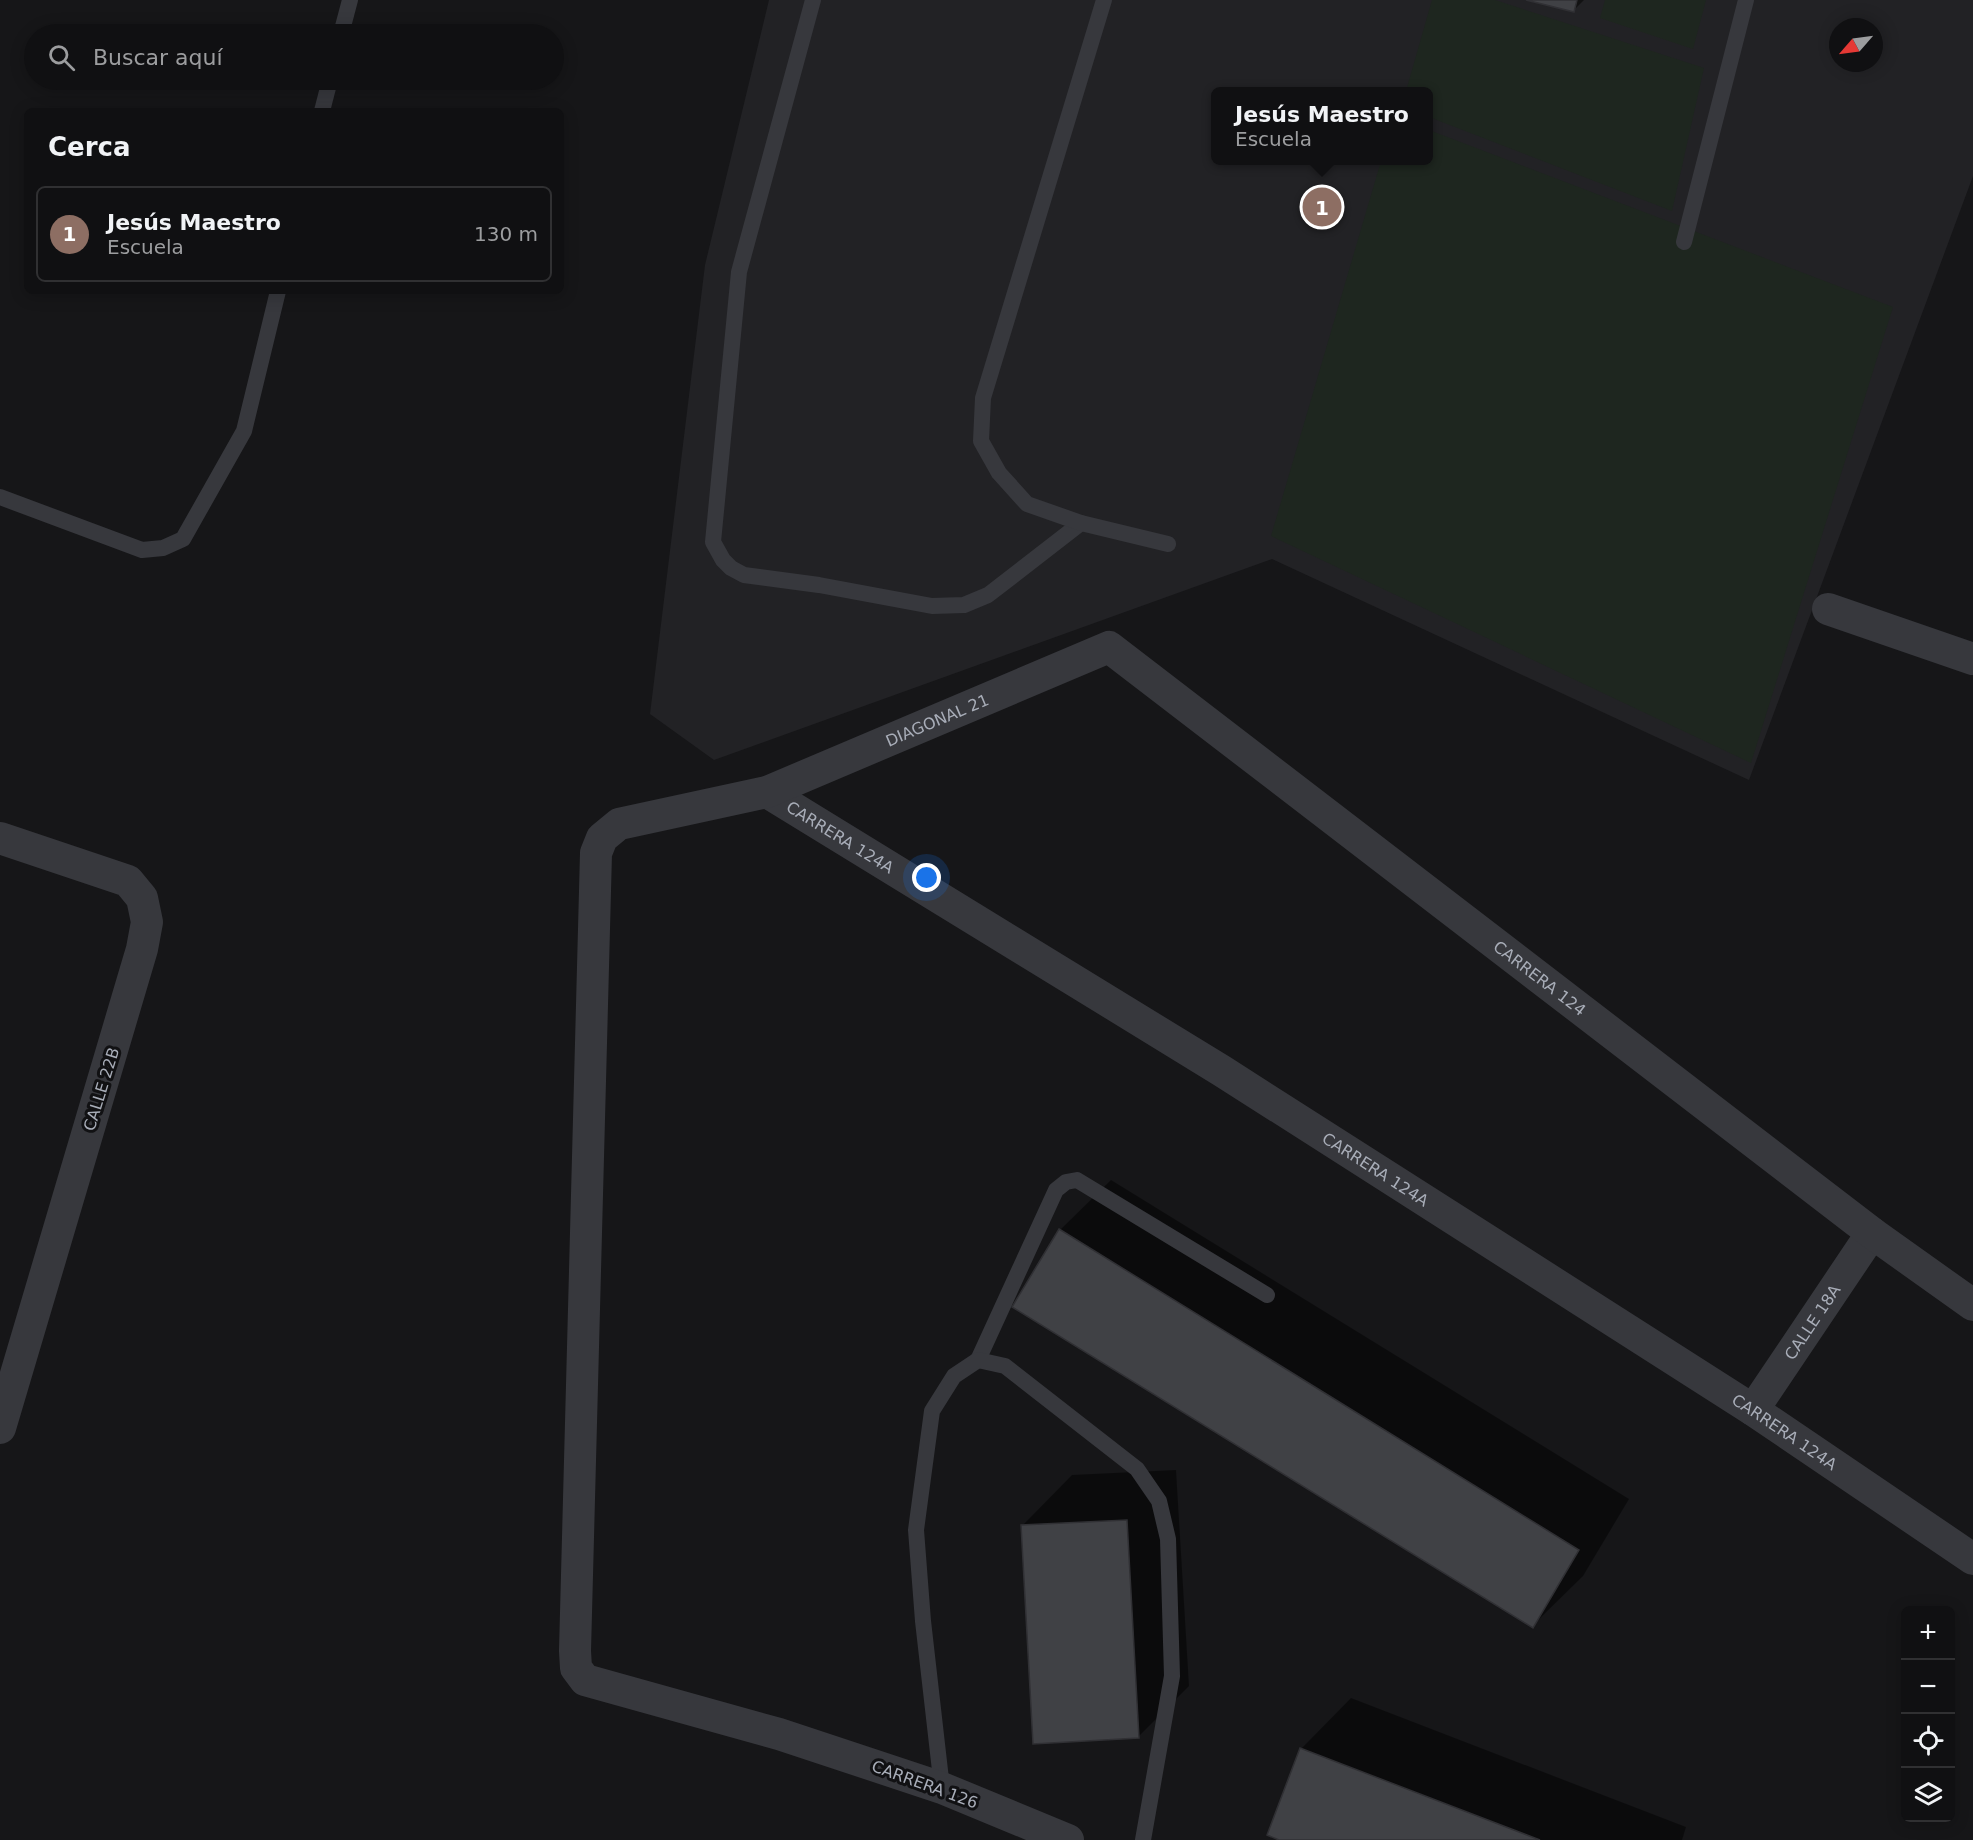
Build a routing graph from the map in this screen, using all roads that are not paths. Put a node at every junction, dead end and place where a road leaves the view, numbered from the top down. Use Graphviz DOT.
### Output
graph roads {
  1 [pos="350,0"];
  2 [pos="813,0"];
  3 [pos="1104,0"];
  4 [pos="1746,0"];
  5 [pos="344,24"];
  6 [pos="327,90"];
  7 [pos="323,108"];
  8 [pos="1684,242"];
  9 [pos="277,294"];
  10 [pos="0,497"];
  11 [pos="1081,523"];
  12 [pos="1168,544"];
  13 [pos="1828,609"];
  14 [pos="1108,646"];
  15 [pos="1973,659"];
  16 [pos="767,792"];
  17 [pos="0,838"];
  18 [pos="1872,1233"];
  19 [pos="1267,1295"];
  20 [pos="1973,1305"];
  21 [pos="978,1360"];
  22 [pos="1753,1410"];
  23 [pos="0,1428"];
  24 [pos="1973,1559"];
  25 [pos="779,1734"];
  26 [pos="942,1788"];
  27 [pos="1068,1840"];
  28 [pos="1143,1840"];
  1 -- 5 [label="lane"];
  2 -- 11 [label="lane"];
  3 -- 11 [label="lane"];
  4 -- 8 [label="lane"];
  6 -- 7 [label="lane"];
  9 -- 10 [label="lane"];
  11 -- 12 [label="lane"];
  13 -- 15 [label="street"];
  14 -- 16 [label="street, DIAGONAL 21"];
  14 -- 18 [label="street, CARRERA 124"];
  16 -- 22 [label="street, CARRERA 124A"];
  16 -- 25 [label="street, DIAGONAL 21"];
  17 -- 23 [label="street, CALLE 22B"];
  18 -- 20 [label="street, CARRERA 124"];
  18 -- 22 [label="street, CALLE 18A"];
  19 -- 21 [label="lane"];
  21 -- 26 [label="lane"];
  21 -- 28 [label="lane"];
  22 -- 24 [label="street, CARRERA 124A"];
  25 -- 26 [label="street, CARRERA 126"];
  26 -- 27 [label="street, CARRERA 126"];
}
